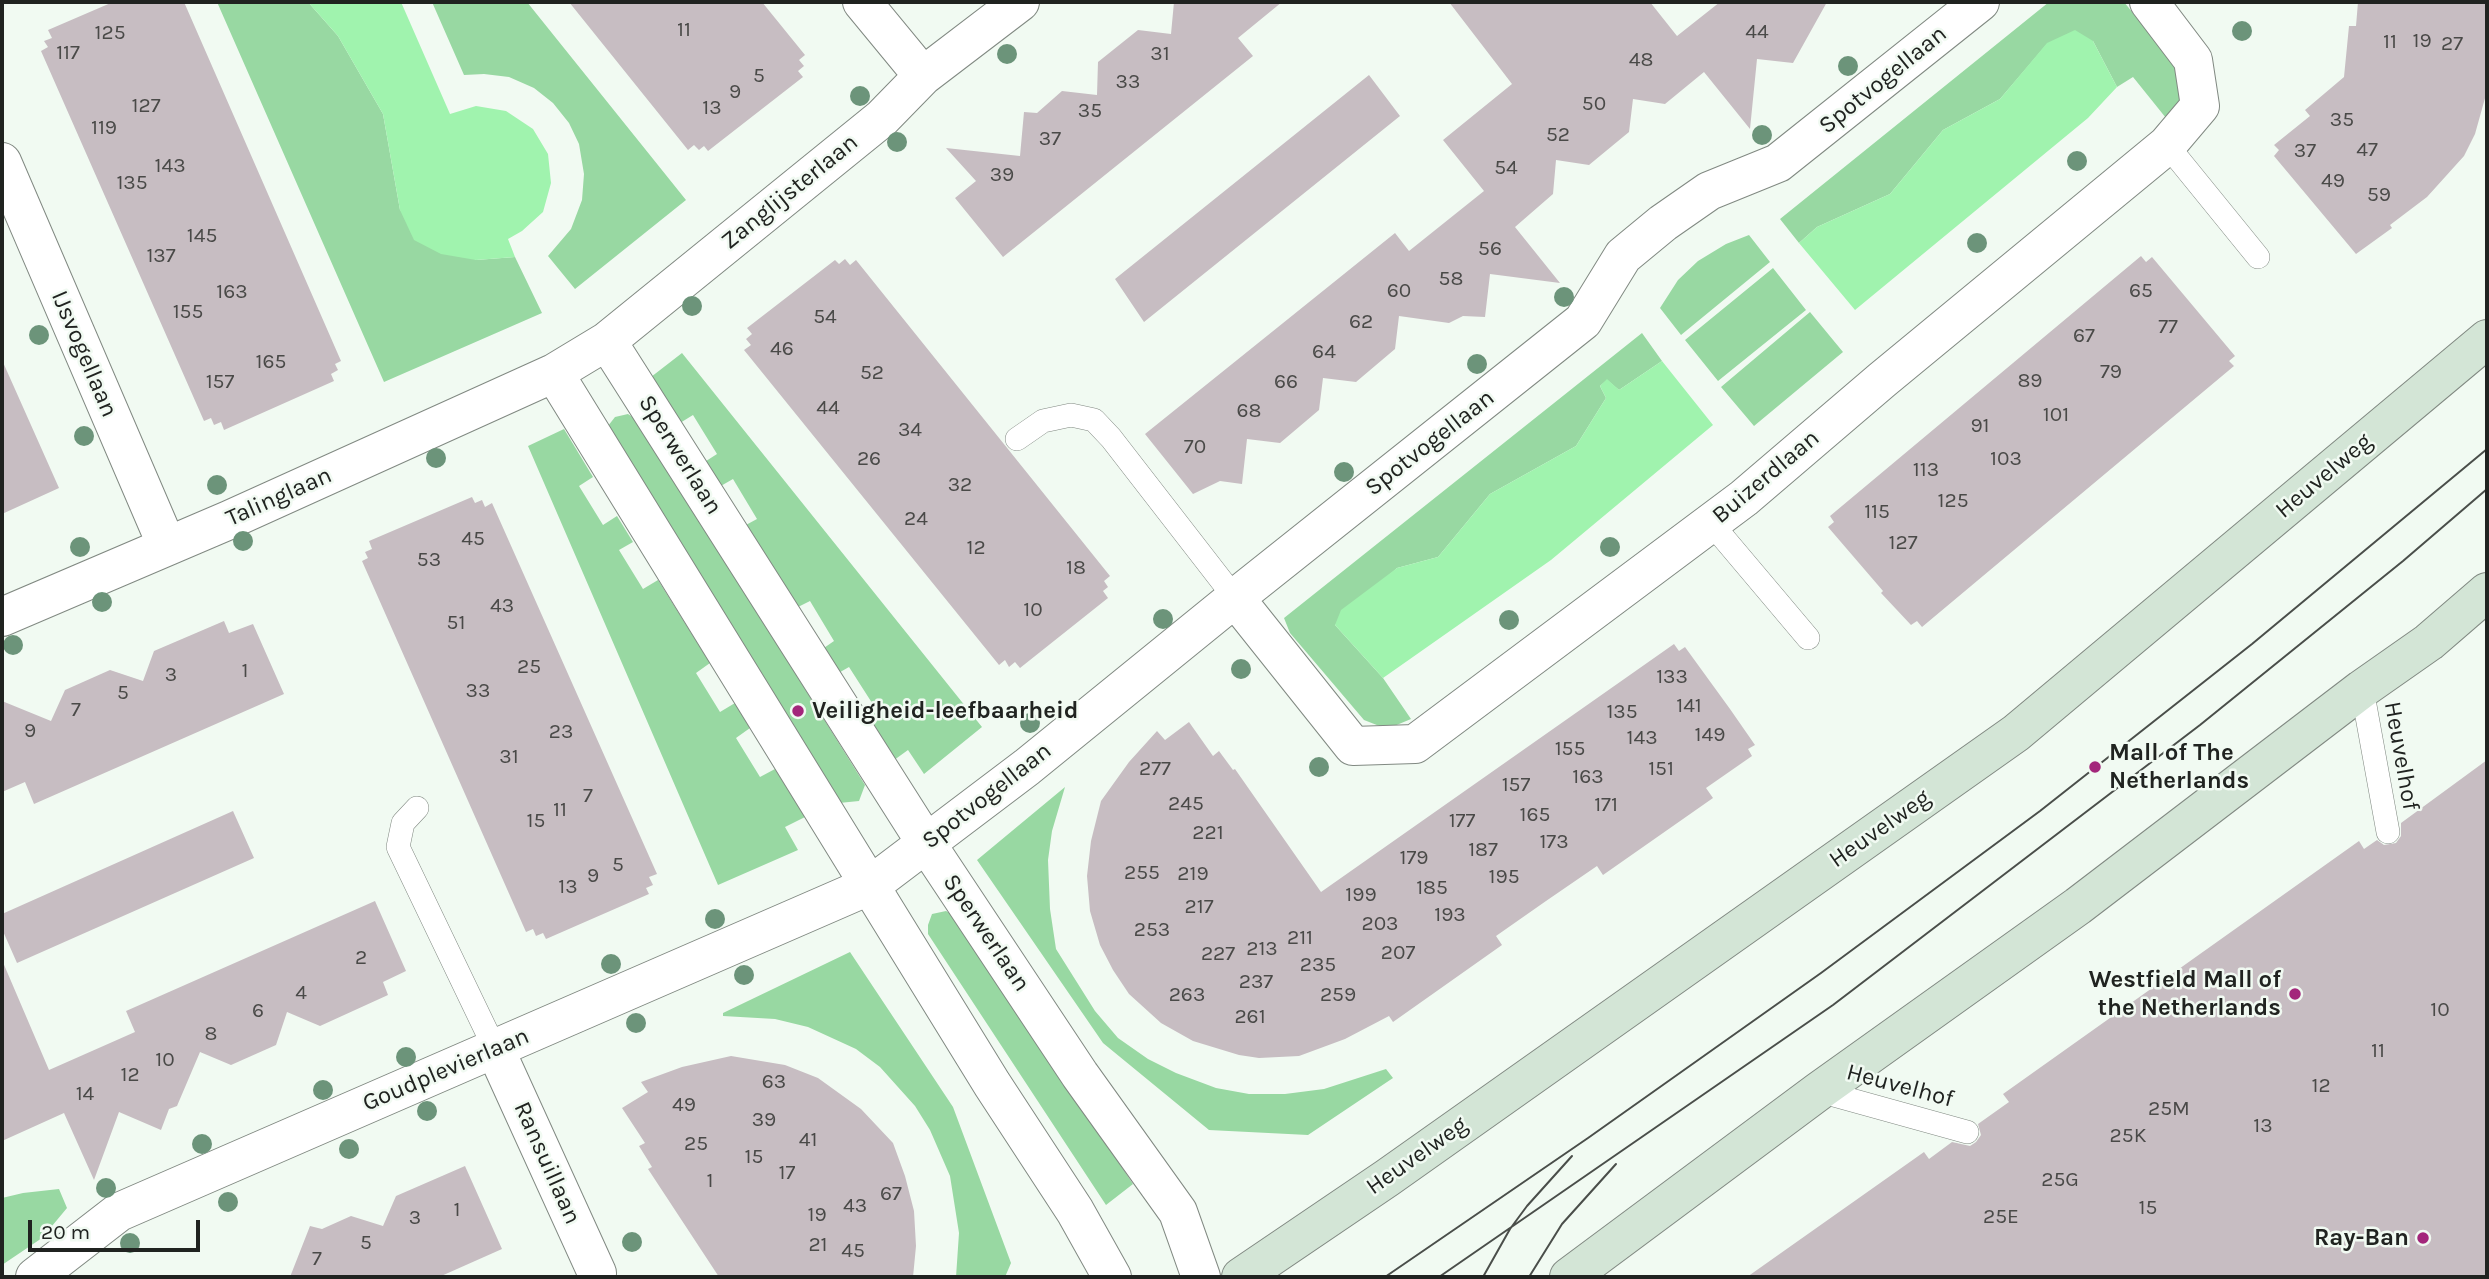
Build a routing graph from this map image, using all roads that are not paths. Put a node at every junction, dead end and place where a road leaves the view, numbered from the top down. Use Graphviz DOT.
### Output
graph roads {
  1 [pos="862,2"];
  2 [pos="1020,2"];
  3 [pos="1980,2"];
  4 [pos="2148,2"];
  5 [pos="923,76"];
  6 [pos="2167,145"];
  7 [pos="2,163"];
  8 [pos="2258,257"];
  9 [pos="2487,339"];
  10 [pos="607,341"];
  11 [pos="554,373"];
  12 [pos="1017,439"];
  13 [pos="1711,523"];
  14 [pos="167,546"];
  15 [pos="2487,592"];
  16 [pos="1235,598"];
  17 [pos="2,617"];
  18 [pos="1808,638"];
  19 [pos="2362,689"];
  20 [pos="417,808"];
  21 [pos="2388,832"];
  22 [pos="926,843"];
  23 [pos="871,885"];
  24 [pos="495,1049"];
  25 [pos="1819,1091"];
  26 [pos="1967,1132"];
  27 [pos="596,1275"];
  28 [pos="35,1277"];
  29 [pos="1112,1277"];
  30 [pos="1201,1277"];
  31 [pos="1241,1277"];
  32 [pos="1569,1277"];
  1 -- 5 [label="street"];
  2 -- 5 [label="street, Zanglijsterlaan"];
  3 -- 16 [label="street, Spotvogellaan"];
  4 -- 6 [label="street, Buizerdlaan"];
  5 -- 10 [label="street, Zanglijsterlaan"];
  6 -- 8 [label="lane"];
  6 -- 13 [label="street, Buizerdlaan"];
  7 -- 14 [label="street, IJsvogellaan"];
  9 -- 31 [label="main road, Heuvelweg"];
  10 -- 11 [label="street, Zanglijsterlaan"];
  10 -- 22 [label="street, Sperwerlaan"];
  11 -- 14 [label="street, Talinglaan"];
  11 -- 23 [label="street"];
  12 -- 16 [label="lane"];
  13 -- 16 [label="street, Buizerdlaan"];
  13 -- 18 [label="lane"];
  14 -- 17 [label="street, Talinglaan"];
  15 -- 19 [label="main road"];
  16 -- 22 [label="street, Spotvogellaan"];
  19 -- 21 [label="lane, Heuvelhof"];
  19 -- 25 [label="main road"];
  20 -- 24 [label="lane"];
  22 -- 23 [label="street, Spotvogellaan"];
  22 -- 30 [label="street, Sperwerlaan"];
  23 -- 24 [label="street, Goudplevierlaan"];
  23 -- 29 [label="street"];
  24 -- 27 [label="street, Ransuillaan"];
  24 -- 28 [label="street, Goudplevierlaan"];
  25 -- 26 [label="lane, Heuvelhof"];
  25 -- 32 [label="main road"];
}
